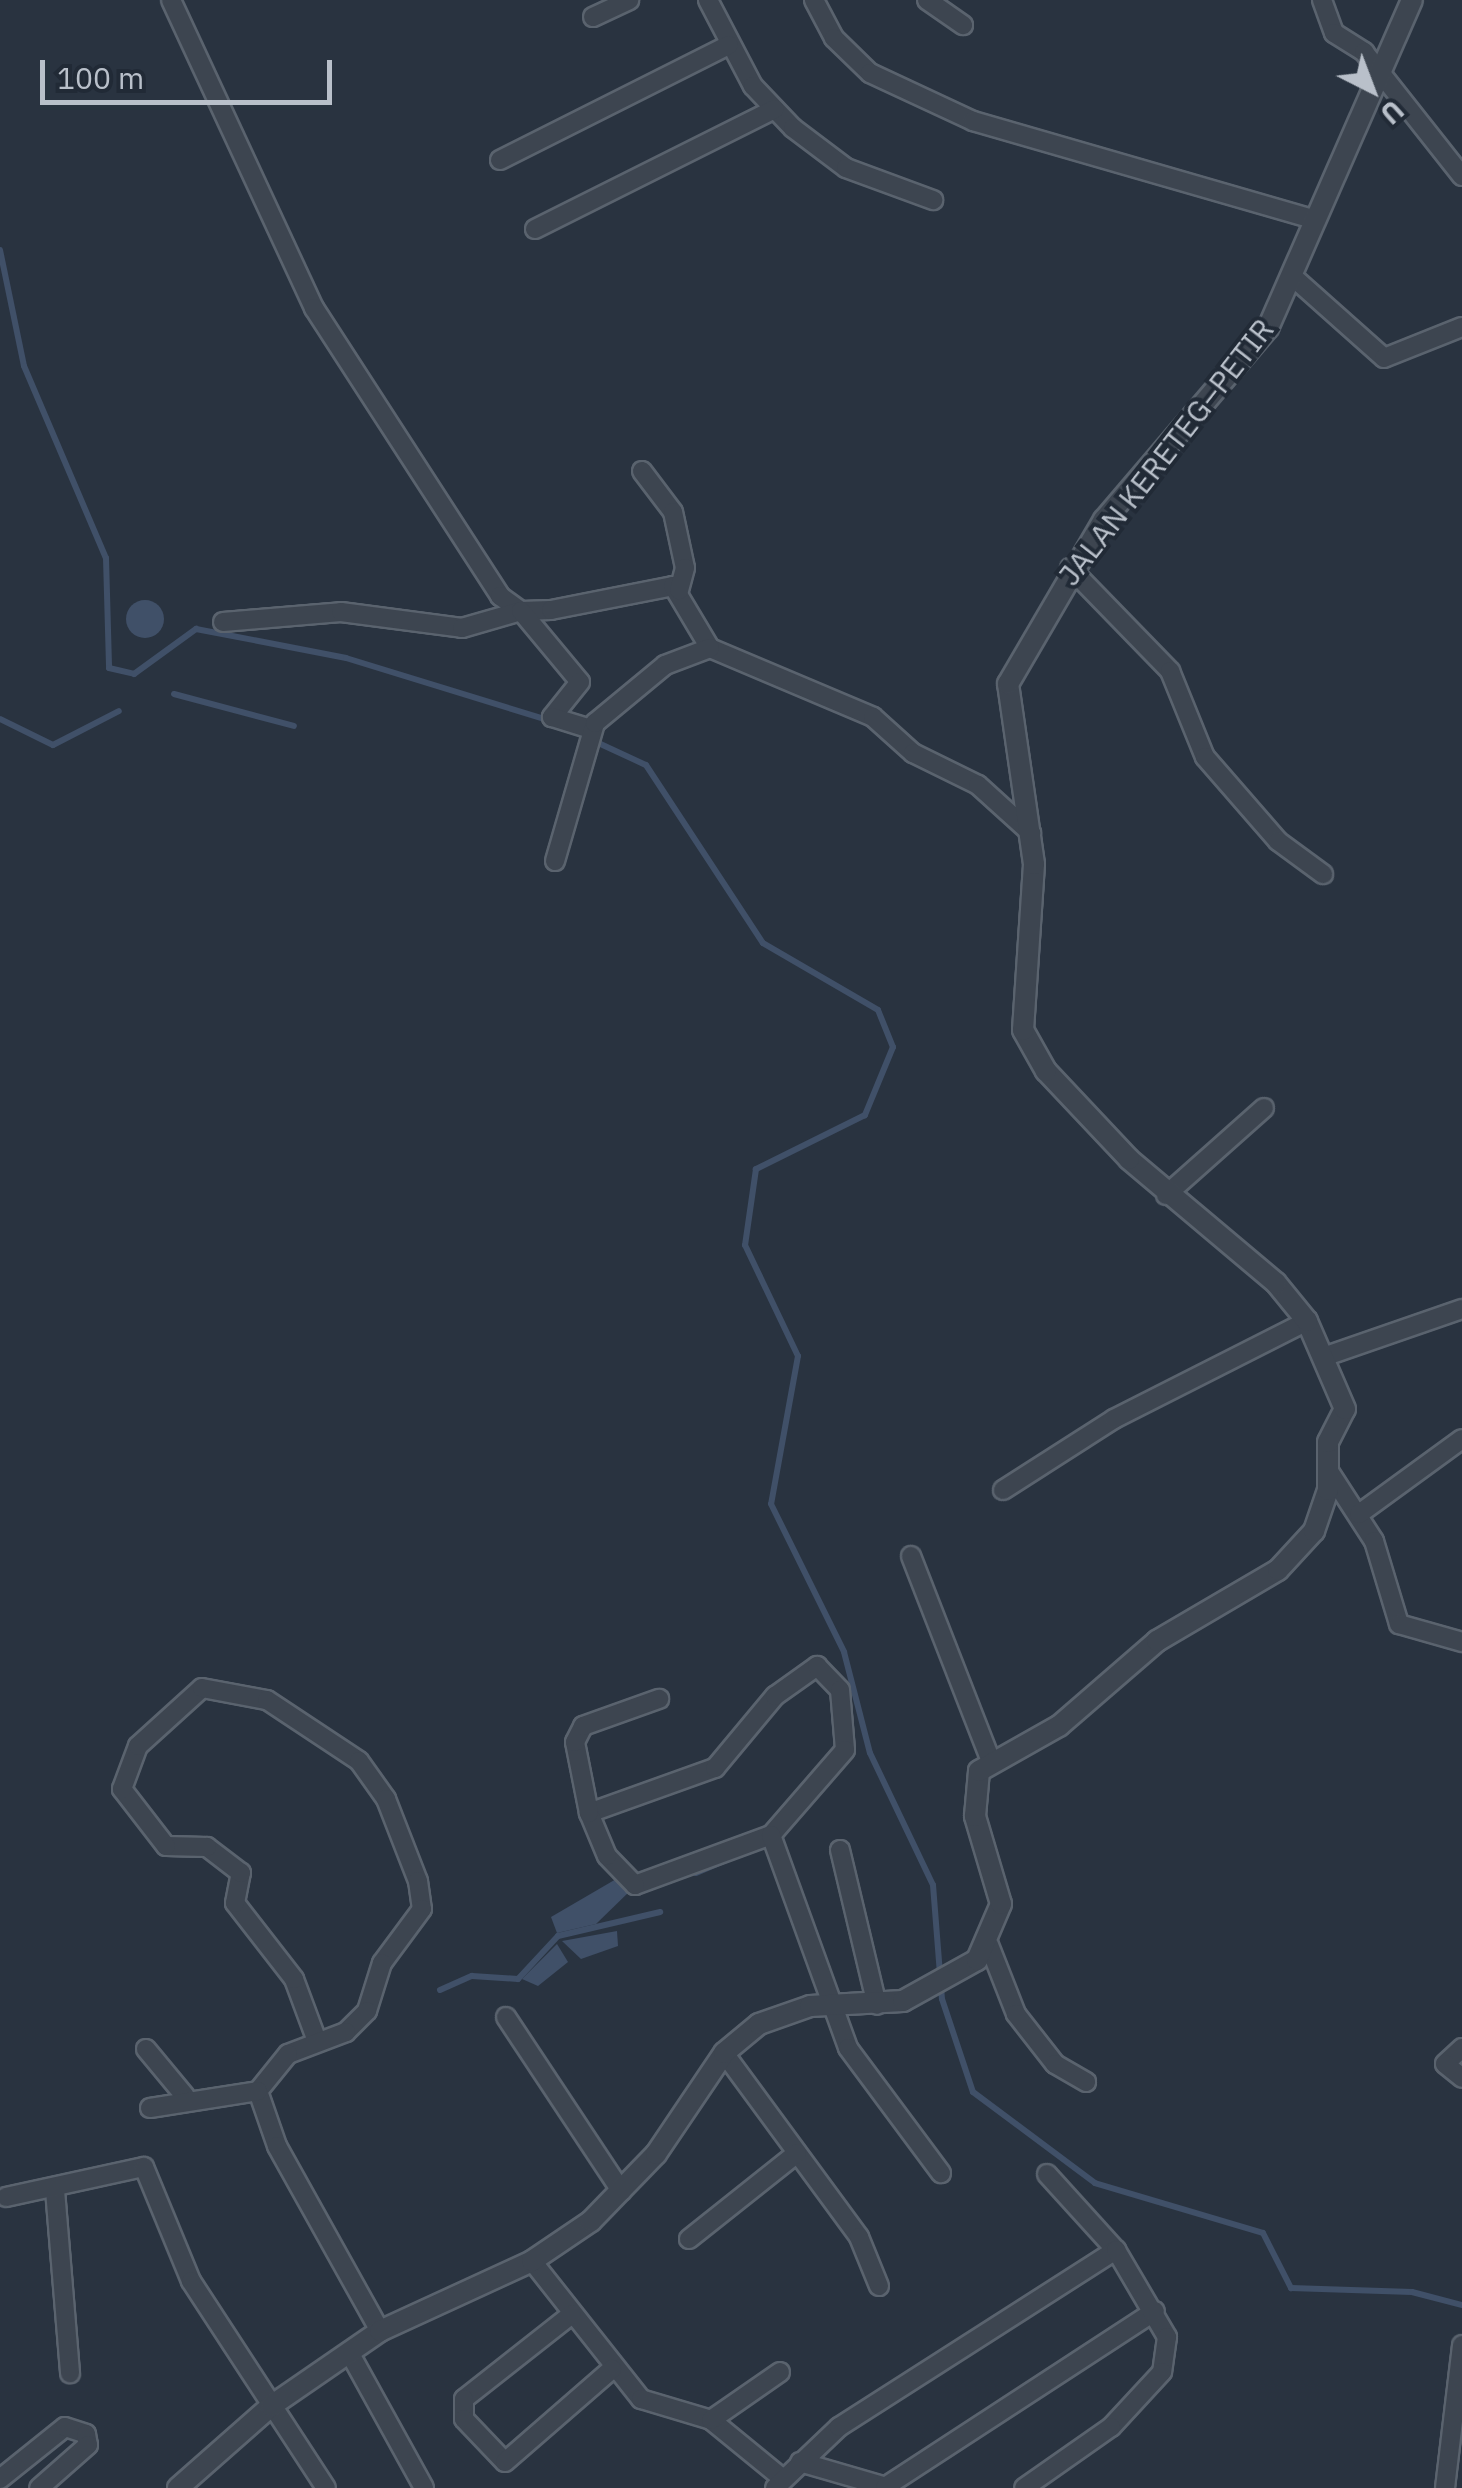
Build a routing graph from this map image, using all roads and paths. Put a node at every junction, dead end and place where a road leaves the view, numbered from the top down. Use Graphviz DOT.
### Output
graph roads {
  1 [pos="171,0"];
  2 [pos="630,0"];
  3 [pos="708,0"];
  4 [pos="814,0"];
  5 [pos="926,0"];
  6 [pos="1322,0"];
  7 [pos="1412,0"];
  8 [pos="592,17"];
  9 [pos="963,25"];
  10 [pos="729,44"];
  11 [pos="1374,70"];
  12 [pos="775,109"];
  13 [pos="500,160"];
  14 [pos="1462,176"];
  15 [pos="932,200"];
  16 [pos="1313,219"];
  17 [pos="534,229"];
  18 [pos="1292,276"];
  19 [pos="1462,327"];
  20 [pos="642,471"];
  21 [pos="1070,568"];
  22 [pos="679,590"];
  23 [pos="520,610"];
  24 [pos="223,622"];
  25 [pos="710,648"];
  26 [pos="592,729"];
  27 [pos="1031,833"];
  28 [pos="556,861"];
  29 [pos="1323,874"];
  30 [pos="1264,1108"];
  31 [pos="1166,1194"];
  32 [pos="1462,1309"];
  33 [pos="1307,1321"];
  34 [pos="1326,1356"];
  35 [pos="1462,1439"];
  36 [pos="1330,1473"];
  37 [pos="1003,1490"];
  38 [pos="1359,1514"];
  39 [pos="911,1556"];
  40 [pos="1462,1642"];
  41 [pos="659,1699"];
  42 [pos="991,1761"];
  43 [pos="589,1813"];
  44 [pos="771,1835"];
  45 [pos="840,1850"];
  46 [pos="989,1945"];
  47 [pos="877,2005"];
  48 [pos="830,2006"];
  49 [pos="506,2017"];
  50 [pos="317,2040"];
  51 [pos="146,2048"];
  52 [pos="1462,2048"];
  53 [pos="724,2053"];
  54 [pos="1462,2078"];
  55 [pos="1086,2082"];
  56 [pos="258,2092"];
  57 [pos="185,2096"];
  58 [pos="150,2108"];
  59 [pos="797,2153"];
  60 [pos="942,2173"];
  61 [pos="1047,2174"];
  62 [pos="54,2190"];
  63 [pos="622,2191"];
  64 [pos="6,2198"];
  65 [pos="689,2239"];
  66 [pos="1116,2250"];
  67 [pos="532,2261"];
  68 [pos="879,2286"];
  69 [pos="1155,2312"];
  70 [pos="572,2314"];
  71 [pos="380,2331"];
  72 [pos="1462,2346"];
  73 [pos="349,2352"];
  74 [pos="612,2369"];
  75 [pos="780,2372"];
  76 [pos="70,2373"];
  77 [pos="271,2406"];
  78 [pos="711,2420"];
  79 [pos="800,2462"];
  80 [pos="0,2480"];
  81 [pos="779,2484"];
  82 [pos="888,2487"];
  83 [pos="13,2488"];
  84 [pos="38,2488"];
  85 [pos="178,2488"];
  86 [pos="326,2488"];
  87 [pos="424,2488"];
  88 [pos="1024,2488"];
  89 [pos="1445,2488"];
  1 -- 23 [label="street"];
  2 -- 8 [label="street"];
  3 -- 10 [label="street"];
  4 -- 16 [label="street"];
  5 -- 9 [label="street"];
  6 -- 11 [label="street"];
  7 -- 11 [label="street, JALAN KERETEG–PETIR"];
  10 -- 12 [label="street"];
  10 -- 13 [label="street"];
  11 -- 14 [label="street"];
  11 -- 16 [label="street, JALAN KERETEG–PETIR"];
  12 -- 15 [label="street"];
  12 -- 17 [label="street"];
  16 -- 18 [label="street, JALAN KERETEG–PETIR"];
  18 -- 19 [label="street"];
  18 -- 21 [label="street, JALAN KERETEG–PETIR"];
  20 -- 22 [label="street"];
  21 -- 27 [label="street, JALAN KERETEG–PETIR"];
  21 -- 29 [label="street"];
  22 -- 23 [label="street"];
  22 -- 25 [label="street"];
  23 -- 24 [label="street"];
  23 -- 26 [label="street"];
  25 -- 26 [label="street"];
  25 -- 27 [label="street"];
  26 -- 28 [label="street"];
  27 -- 31 [label="street, JALAN KERETEG–PETIR"];
  30 -- 31 [label="street"];
  31 -- 33 [label="street, JALAN KERETEG–PETIR"];
  32 -- 34 [label="street"];
  33 -- 34 [label="street, JALAN KERETEG–PETIR"];
  33 -- 37 [label="street"];
  34 -- 36 [label="street, JALAN KERETEG–PETIR"];
  35 -- 38 [label="street"];
  36 -- 38 [label="street"];
  36 -- 42 [label="street, JALAN KERETEG–PETIR"];
  38 -- 40 [label="street"];
  39 -- 42 [label="street"];
  41 -- 43 [label="street"];
  42 -- 46 [label="street"];
  43 -- 44 [label="street"];
  43 -- 44 [label="street"];
  44 -- 48 [label="street"];
  45 -- 47 [label="street"];
  46 -- 47 [label="street"];
  46 -- 55 [label="street"];
  47 -- 48 [label="street"];
  48 -- 53 [label="street"];
  48 -- 60 [label="street"];
  49 -- 63 [label="street"];
  50 -- 50 [label="street"];
  50 -- 56 [label="street"];
  51 -- 57 [label="street"];
  52 -- 54 [label="street"];
  53 -- 59 [label="street"];
  53 -- 63 [label="street"];
  56 -- 57 [label="street"];
  56 -- 71 [label="street"];
  57 -- 58 [label="street"];
  59 -- 65 [label="street"];
  59 -- 68 [label="street"];
  61 -- 66 [label="street"];
  62 -- 64 [label="street"];
  62 -- 76 [label="street"];
  62 -- 77 [label="street"];
  63 -- 67 [label="street"];
  66 -- 69 [label="street"];
  66 -- 79 [label="street"];
  67 -- 70 [label="street"];
  67 -- 71 [label="street"];
  69 -- 82 [label="street"];
  69 -- 88 [label="street"];
  70 -- 74 [label="street"];
  70 -- 74 [label="street"];
  71 -- 73 [label="street"];
  72 -- 89 [label="street"];
  73 -- 77 [label="street"];
  73 -- 87 [label="street"];
  74 -- 78 [label="street"];
  75 -- 78 [label="street"];
  77 -- 85 [label="street"];
  77 -- 86 [label="street"];
  78 -- 81 [label="street"];
  79 -- 81 [label="street"];
  79 -- 82 [label="street"];
  80 -- 83 [label="street"];
  80 -- 84 [label="street"];
}
